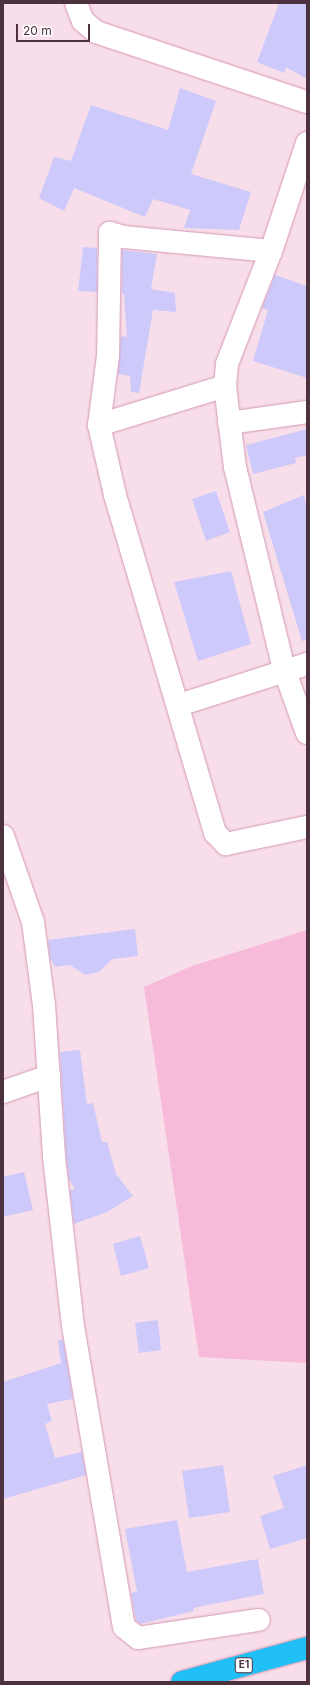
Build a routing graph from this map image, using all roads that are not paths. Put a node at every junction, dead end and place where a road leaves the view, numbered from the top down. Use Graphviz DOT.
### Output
graph roads {
  1 [pos="76,3"];
  2 [pos="307,102"];
  3 [pos="307,143"];
  4 [pos="271,251"];
  5 [pos="225,386"];
  6 [pos="307,412"];
  7 [pos="230,423"];
  8 [pos="99,425"];
  9 [pos="307,664"];
  10 [pos="284,669"];
  11 [pos="179,705"];
  12 [pos="307,733"];
  13 [pos="307,827"];
  14 [pos="3,836"];
  15 [pos="49,1076"];
  16 [pos="3,1092"];
  17 [pos="258,1620"];
  18 [pos="307,1648"];
  19 [pos="182,1682"];
  1 -- 2 [label="street"];
  3 -- 4 [label="street"];
  4 -- 5 [label="street"];
  4 -- 8 [label="street"];
  5 -- 7 [label="street"];
  5 -- 8 [label="street"];
  6 -- 7 [label="street"];
  7 -- 10 [label="street"];
  8 -- 11 [label="street"];
  9 -- 10 [label="street"];
  10 -- 11 [label="street"];
  10 -- 12 [label="street"];
  11 -- 13 [label="street"];
  14 -- 15 [label="street"];
  15 -- 16 [label="street"];
  15 -- 17 [label="street"];
  18 -- 19 [label="highway, E1"];
}
